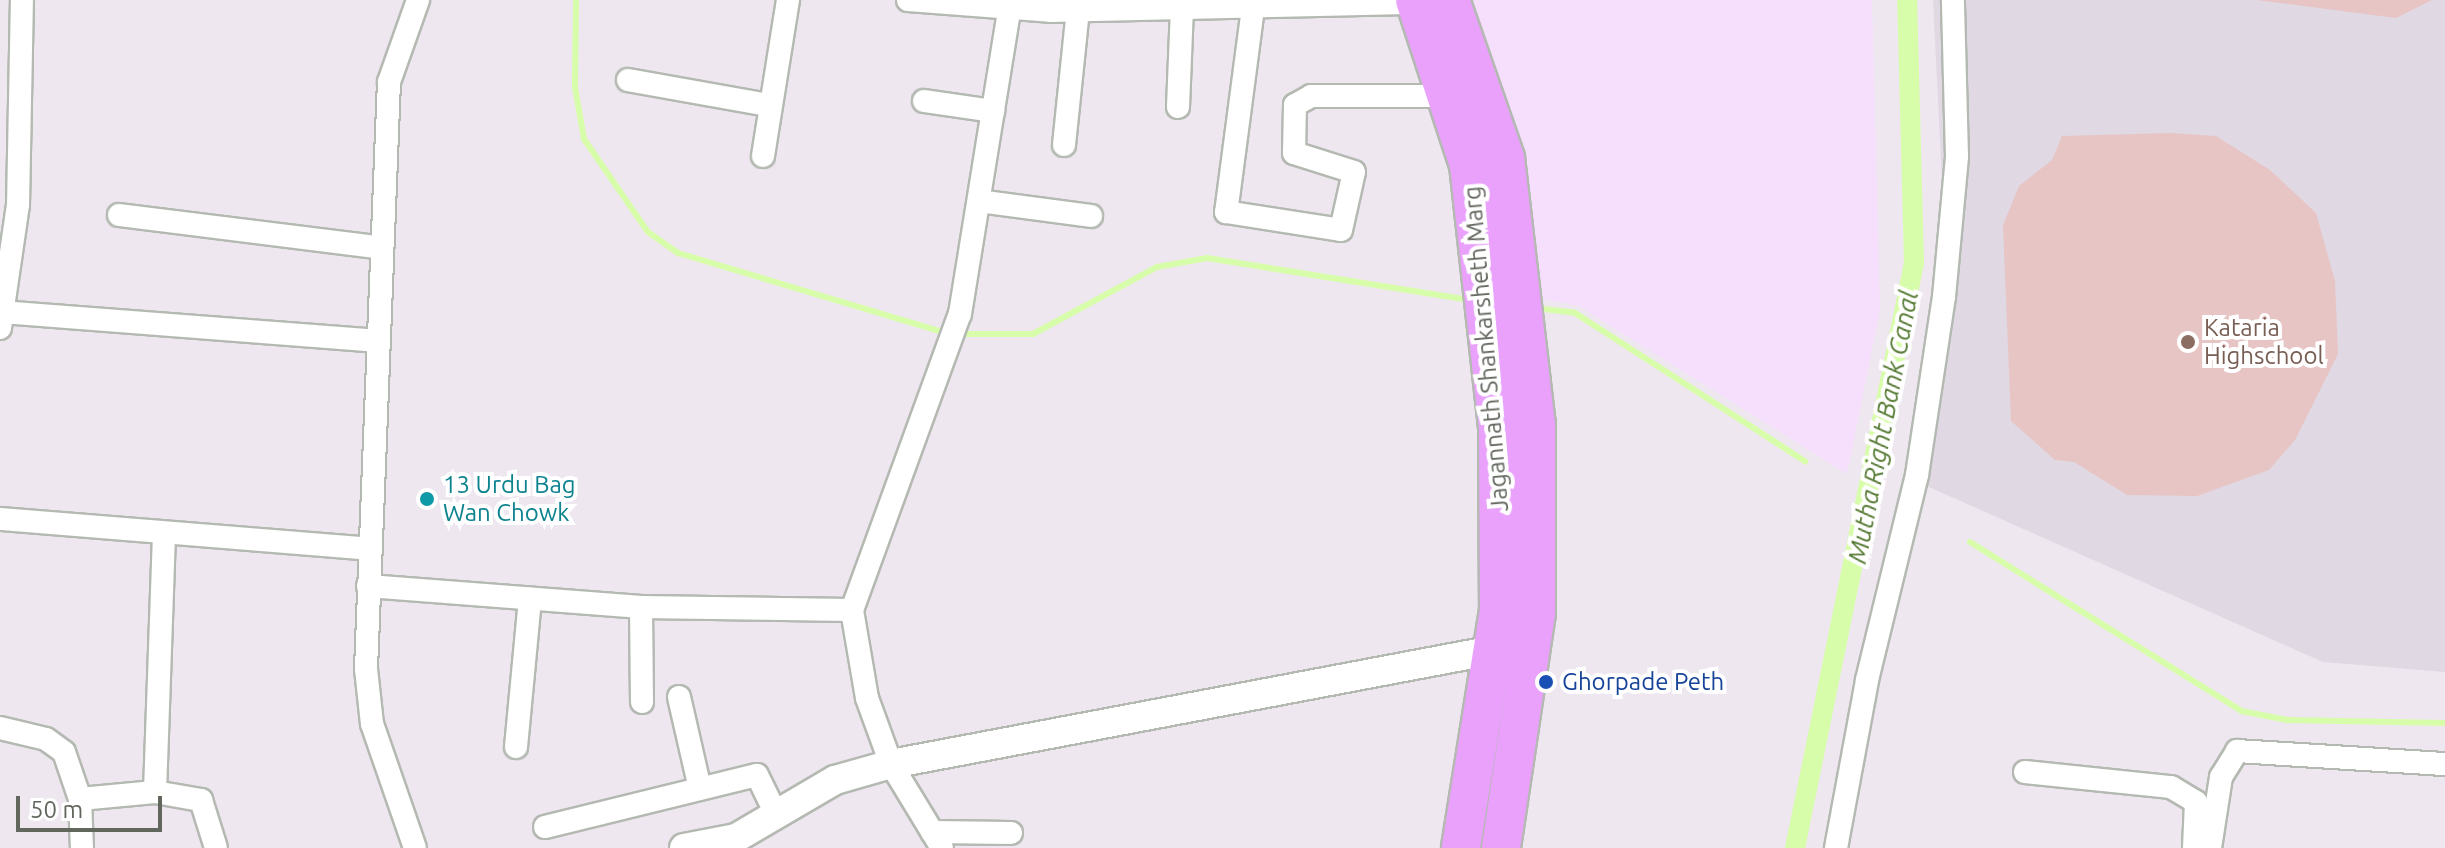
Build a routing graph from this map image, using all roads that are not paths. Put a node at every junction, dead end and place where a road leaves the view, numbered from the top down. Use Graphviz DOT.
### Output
graph roads {
  1 [pos="22,0"];
  2 [pos="418,0"];
  3 [pos="788,0"];
  4 [pos="908,0"];
  5 [pos="1953,0"];
  6 [pos="1427,1"];
  7 [pos="1288,3"];
  8 [pos="1010,4"];
  9 [pos="1189,6"];
  10 [pos="1253,8"];
  11 [pos="1078,10"];
  12 [pos="628,80"];
  13 [pos="1447,96"];
  14 [pos="924,101"];
  15 [pos="768,105"];
  16 [pos="1178,107"];
  17 [pos="993,111"];
  18 [pos="1064,145"];
  19 [pos="763,156"];
  20 [pos="979,201"];
  21 [pos="9,205"];
  22 [pos="119,215"];
  23 [pos="1091,216"];
  24 [pos="377,247"];
  25 [pos="4,267"];
  26 [pos="1,320"];
  27 [pos="375,341"];
  28 [pos="0,519"];
  29 [pos="164,535"];
  30 [pos="371,549"];
  31 [pos="368,586"];
  32 [pos="530,599"];
  33 [pos="641,607"];
  34 [pos="852,610"];
  35 [pos="1494,650"];
  36 [pos="679,697"];
  37 [pos="642,702"];
  38 [pos="0,728"];
  39 [pos="516,747"];
  40 [pos="891,764"];
  41 [pos="2445,764"];
  42 [pos="2025,772"];
  43 [pos="700,789"];
  44 [pos="155,792"];
  45 [pos="80,799"];
  46 [pos="777,816"];
  47 [pos="545,827"];
  48 [pos="1011,833"];
  49 [pos="937,840"];
  50 [pos="701,846"];
  51 [pos="82,848"];
  52 [pos="216,848"];
  53 [pos="415,848"];
  54 [pos="1461,848"];
  55 [pos="1501,848"];
  56 [pos="1836,848"];
  57 [pos="2194,848"];
  58 [pos="2210,848"];
  1 -- 21 [label="street"];
  2 -- 24 [label="street"];
  3 -- 15 [label="street"];
  4 -- 8 [label="street"];
  5 -- 56 [label="street"];
  6 -- 7 [label="street"];
  6 -- 13 [label="highway, Jagannath Shankarsheth Marg"];
  6 -- 55 [label="highway, Jagannath Shankarsheth Marg"];
  7 -- 10 [label="street"];
  8 -- 11 [label="street"];
  8 -- 17 [label="street"];
  9 -- 10 [label="street"];
  9 -- 11 [label="street"];
  9 -- 16 [label="street"];
  10 -- 13 [label="street"];
  11 -- 18 [label="street"];
  12 -- 15 [label="street"];
  13 -- 35 [label="highway, Jagannath Shankarsheth Marg"];
  14 -- 17 [label="street"];
  15 -- 19 [label="street"];
  17 -- 20 [label="street"];
  20 -- 23 [label="street"];
  20 -- 34 [label="street"];
  21 -- 25 [label="street"];
  22 -- 24 [label="street"];
  24 -- 27 [label="street"];
  25 -- 26 [label="street"];
  26 -- 27 [label="street"];
  27 -- 30 [label="street"];
  28 -- 29 [label="street"];
  29 -- 30 [label="street"];
  29 -- 44 [label="street"];
  30 -- 31 [label="street"];
  31 -- 32 [label="street"];
  31 -- 53 [label="street"];
  32 -- 33 [label="street"];
  32 -- 39 [label="street"];
  33 -- 34 [label="street"];
  33 -- 37 [label="street"];
  34 -- 40 [label="street"];
  35 -- 40 [label="street"];
  35 -- 54 [label="highway, Jagannath Shankarsheth Marg"];
  36 -- 43 [label="street"];
  38 -- 45 [label="street"];
  40 -- 46 [label="street"];
  40 -- 49 [label="street"];
  41 -- 58 [label="street"];
  42 -- 57 [label="street"];
  43 -- 46 [label="street"];
  43 -- 47 [label="street"];
  44 -- 45 [label="street"];
  44 -- 52 [label="street"];
  45 -- 51 [label="street"];
  46 -- 50 [label="street"];
  48 -- 49 [label="street"];
}
